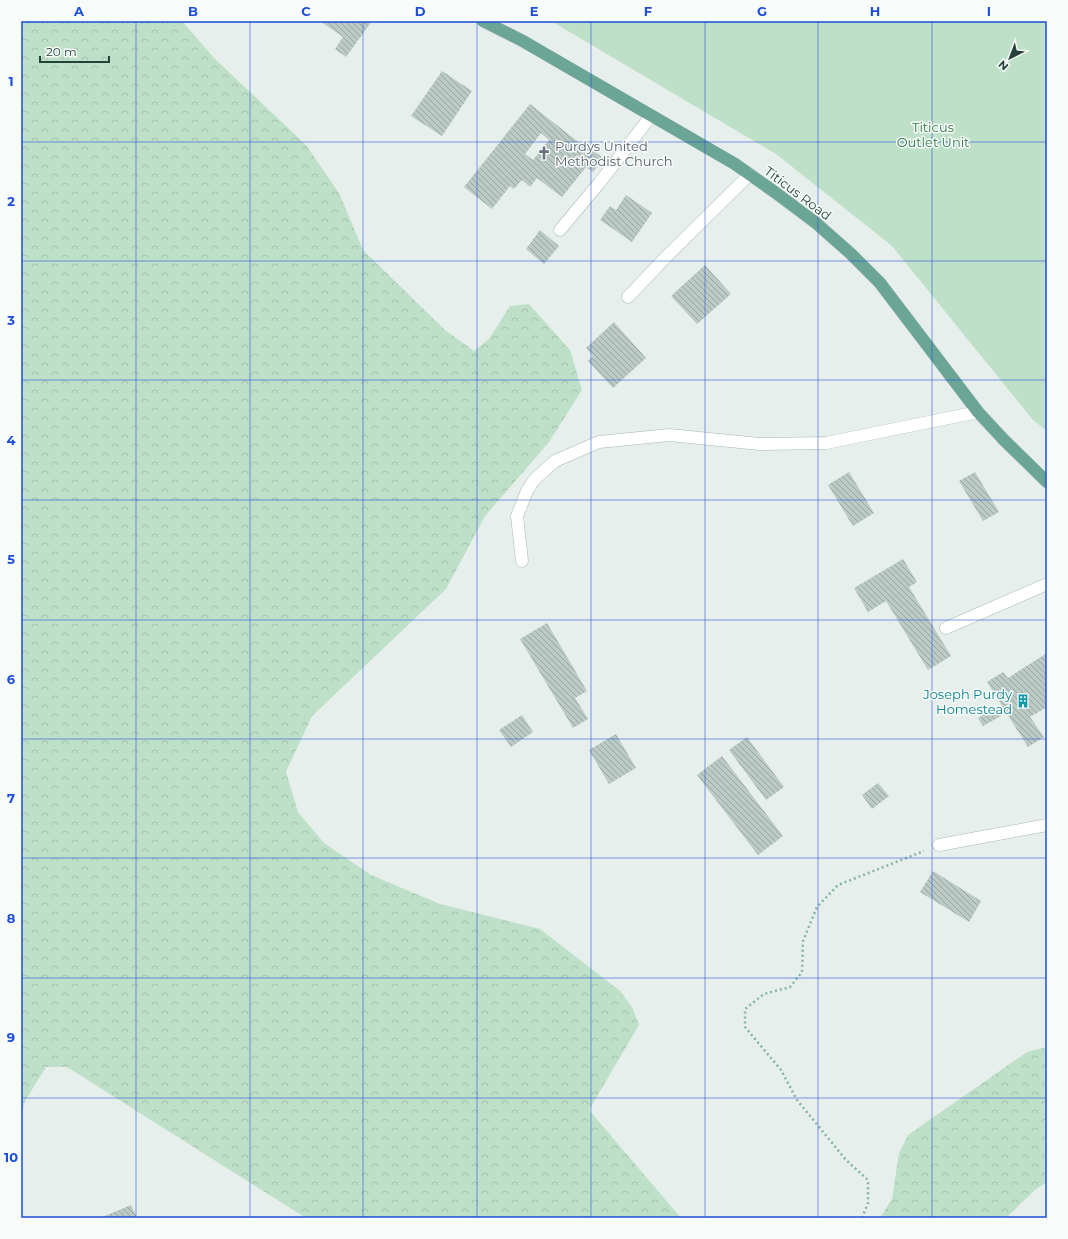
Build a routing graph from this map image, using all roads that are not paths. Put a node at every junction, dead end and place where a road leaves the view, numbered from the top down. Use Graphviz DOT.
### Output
graph roads {
  1 [pos="483,21"];
  2 [pos="651,116"];
  3 [pos="750,174"];
  4 [pos="560,230"];
  5 [pos="628,296"];
  6 [pos="978,412"];
  7 [pos="1030,466"];
  8 [pos="1047,476"];
  9 [pos="1047,482"];
  10 [pos="522,561"];
  11 [pos="1047,584"];
  12 [pos="946,628"];
  13 [pos="1047,825"];
  14 [pos="939,845"];
  1 -- 2 [label="main road, Titicus Road"];
  2 -- 3 [label="main road, Titicus Road"];
  2 -- 4 [label="lane"];
  3 -- 5 [label="lane"];
  3 -- 6 [label="main road, Titicus Road"];
  6 -- 7 [label="main road, Titicus Road"];
  6 -- 10 [label="lane"];
  7 -- 8 [label="main road, Titicus Road"];
  7 -- 9 [label="main road, Titicus Road"];
  11 -- 12 [label="lane"];
  13 -- 14 [label="lane"];
}
